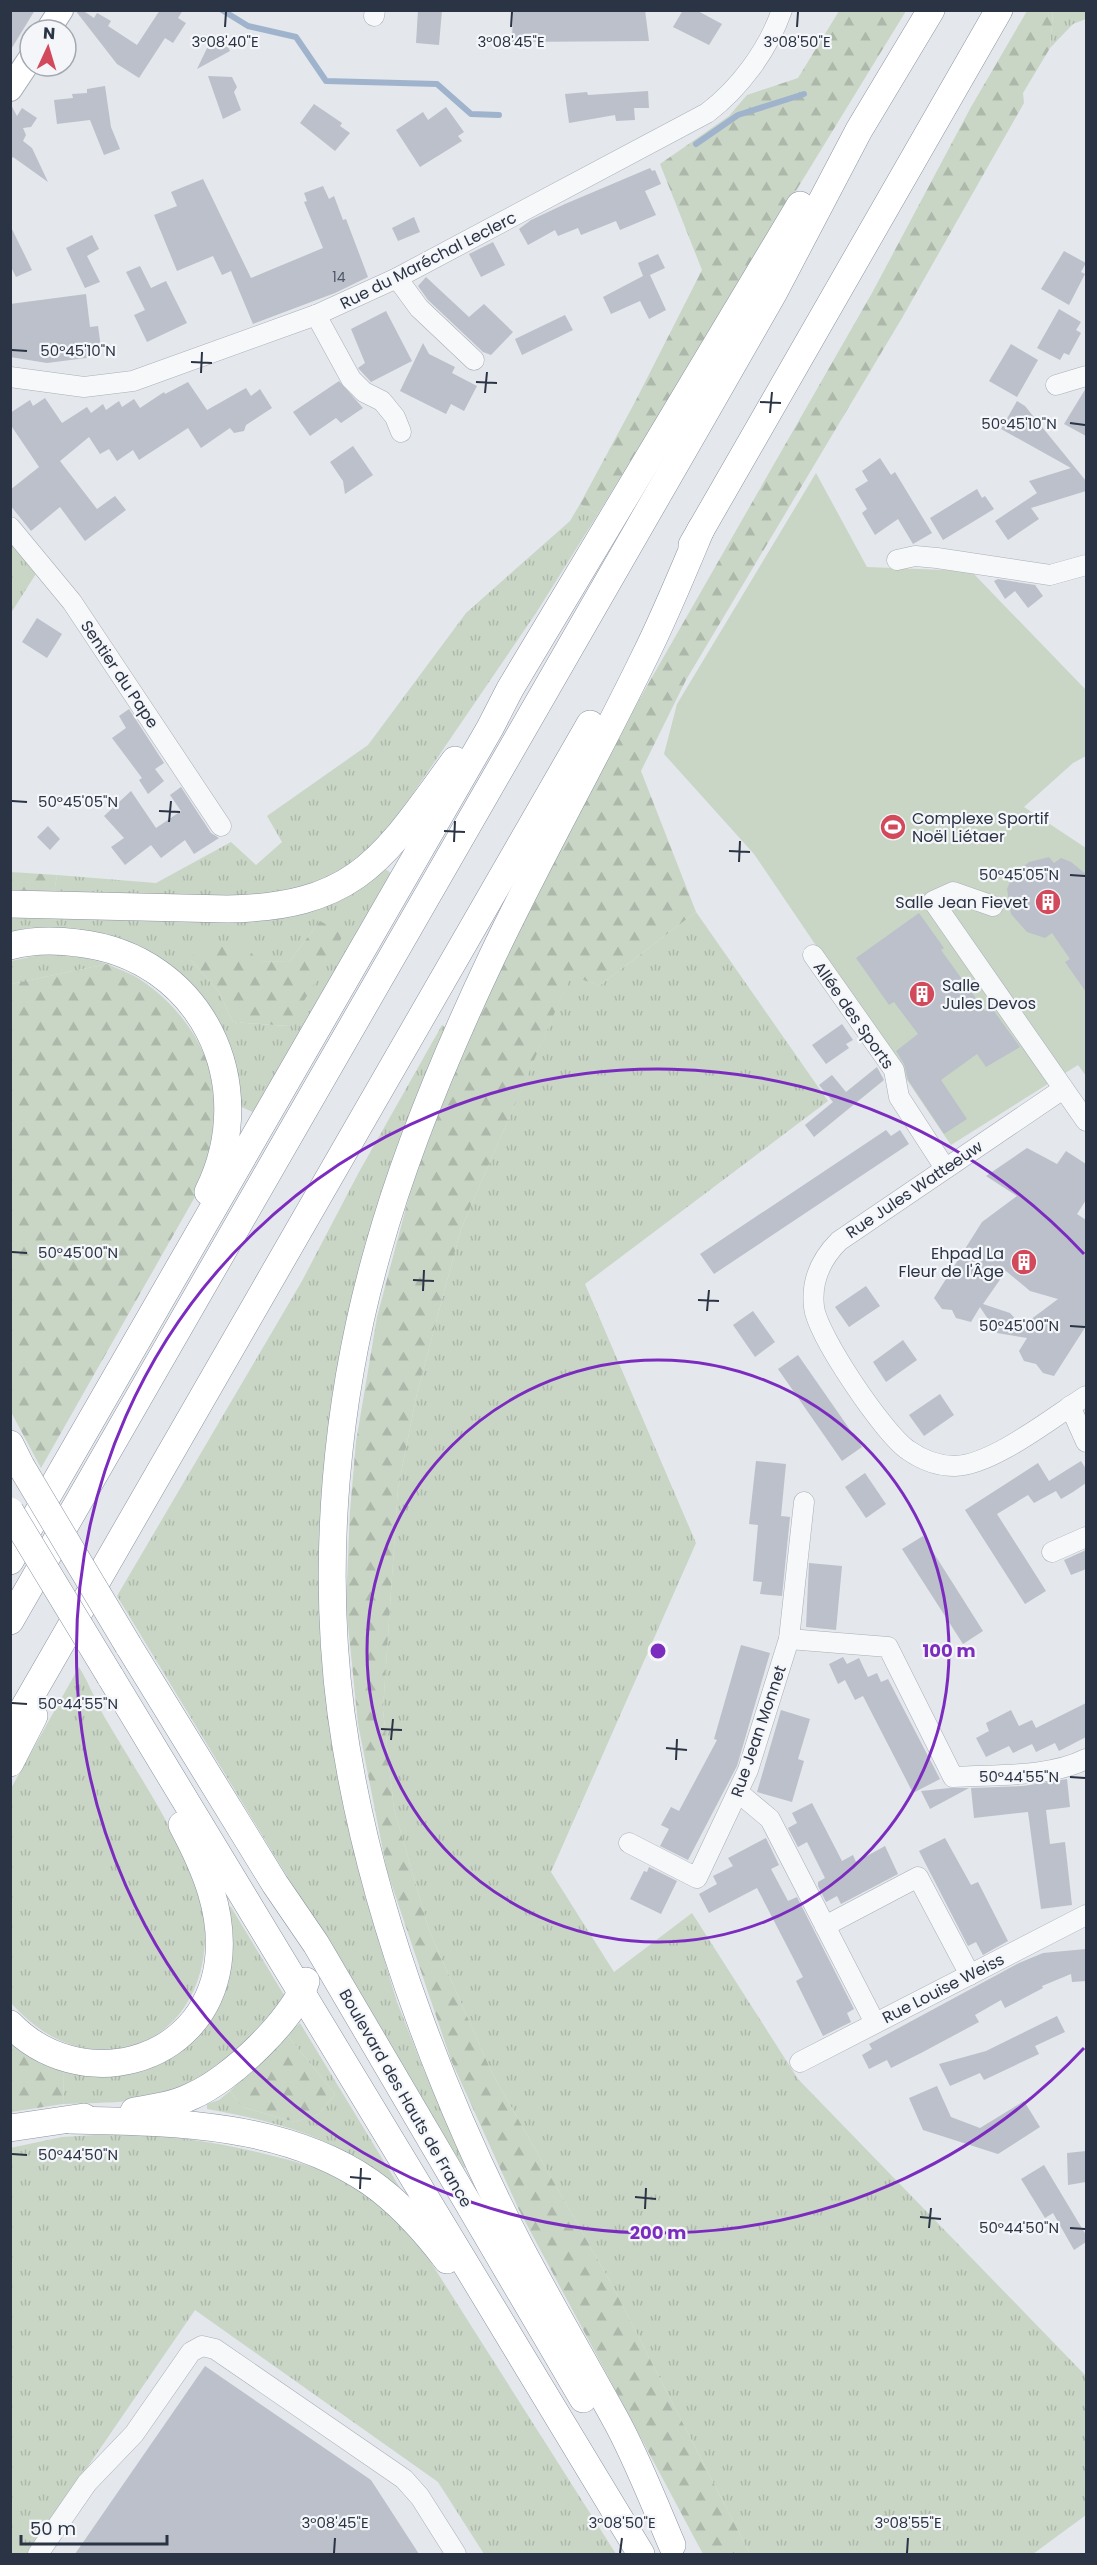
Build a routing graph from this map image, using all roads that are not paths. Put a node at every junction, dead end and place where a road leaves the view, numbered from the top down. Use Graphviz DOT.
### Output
graph roads {
  1 [pos="782,10"];
  2 [pos="931,10"];
  3 [pos="999,10"];
  4 [pos="859,130"];
  5 [pos="397,278"];
  6 [pos="316,315"];
  7 [pos="474,360"];
  8 [pos="1086,376"];
  9 [pos="10,377"];
  10 [pos="1056,386"];
  11 [pos="401,432"];
  12 [pos="10,527"];
  13 [pos="701,529"];
  14 [pos="897,560"];
  15 [pos="1086,565"];
  16 [pos="510,688"];
  17 [pos="220,826"];
  18 [pos="10,904"];
  19 [pos="993,906"];
  20 [pos="10,946"];
  21 [pos="813,955"];
  22 [pos="1063,1089"];
  23 [pos="1086,1120"];
  24 [pos="945,1168"];
  25 [pos="1078,1401"];
  26 [pos="90,1423"];
  27 [pos="1086,1442"];
  28 [pos="14,1453"];
  29 [pos="804,1502"];
  30 [pos="10,1511"];
  31 [pos="1086,1537"];
  32 [pos="1052,1552"];
  33 [pos="10,1561"];
  34 [pos="10,1621"];
  35 [pos="789,1639"];
  36 [pos="47,1669"];
  37 [pos="110,1676"];
  38 [pos="10,1732"];
  39 [pos="1086,1759"];
  40 [pos="10,1763"];
  41 [pos="738,1793"];
  42 [pos="629,1843"];
  43 [pos="275,1884"];
  44 [pos="1086,1915"];
  45 [pos="825,1926"];
  46 [pos="969,1975"];
  47 [pos="302,1994"];
  48 [pos="875,2023"];
  49 [pos="10,2024"];
  50 [pos="800,2062"];
  51 [pos="69,2120"];
  52 [pos="10,2128"];
  53 [pos="501,2322"];
  54 [pos="675,2550"];
  55 [pos="38,2554"];
  56 [pos="456,2554"];
  57 [pos="641,2554"];
  1 -- 5 [label="street, Rue du Maréchal Leclerc"];
  2 -- 4 [label="highway"];
  3 -- 13 [label="highway"];
  4 -- 16 [label="highway"];
  4 -- 34 [label="highway"];
  5 -- 6 [label="street, Rue du Maréchal Leclerc"];
  5 -- 7 [label="street"];
  6 -- 9 [label="street, Rue du Maréchal Leclerc"];
  6 -- 11 [label="street"];
  8 -- 10 [label="street"];
  12 -- 17 [label="street, Sentier du Pape"];
  13 -- 36 [label="highway"];
  13 -- 54 [label="highway"];
  14 -- 15 [label="street"];
  16 -- 18 [label="highway"];
  16 -- 26 [label="highway"];
  19 -- 22 [label="street"];
  20 -- 26 [label="highway"];
  21 -- 24 [label="street, Allée des Sports"];
  22 -- 23 [label="street"];
  22 -- 24 [label="street, Rue Jules Watteeuw"];
  24 -- 25 [label="street, Rue Jules Watteeuw"];
  25 -- 27 [label="street"];
  26 -- 33 [label="highway"];
  28 -- 43 [label="highway, Boulevard des Hauts de France, bridge"];
  29 -- 35 [label="street, Rue Jean Monnet"];
  30 -- 37 [label="highway, Boulevard des Hauts de France, bridge"];
  31 -- 32 [label="street"];
  35 -- 39 [label="street"];
  35 -- 41 [label="street, Rue Jean Monnet"];
  36 -- 38 [label="highway"];
  36 -- 40 [label="highway"];
  37 -- 47 [label="highway, Boulevard des Hauts de France"];
  37 -- 49 [label="highway"];
  41 -- 42 [label="street, Rue Jean Monnet"];
  41 -- 45 [label="street"];
  43 -- 47 [label="highway"];
  43 -- 54 [label="highway, Boulevard des Hauts de France"];
  44 -- 46 [label="street, Rue Louise Weiss"];
  45 -- 46 [label="street"];
  45 -- 48 [label="street"];
  46 -- 48 [label="street, Rue Louise Weiss"];
  47 -- 51 [label="highway"];
  47 -- 53 [label="highway, Boulevard des Hauts de France"];
  48 -- 50 [label="street, Rue Louise Weiss"];
  51 -- 52 [label="highway"];
  51 -- 53 [label="highway"];
  53 -- 57 [label="highway, Boulevard des Hauts de France"];
  55 -- 56 [label="street"];
}
